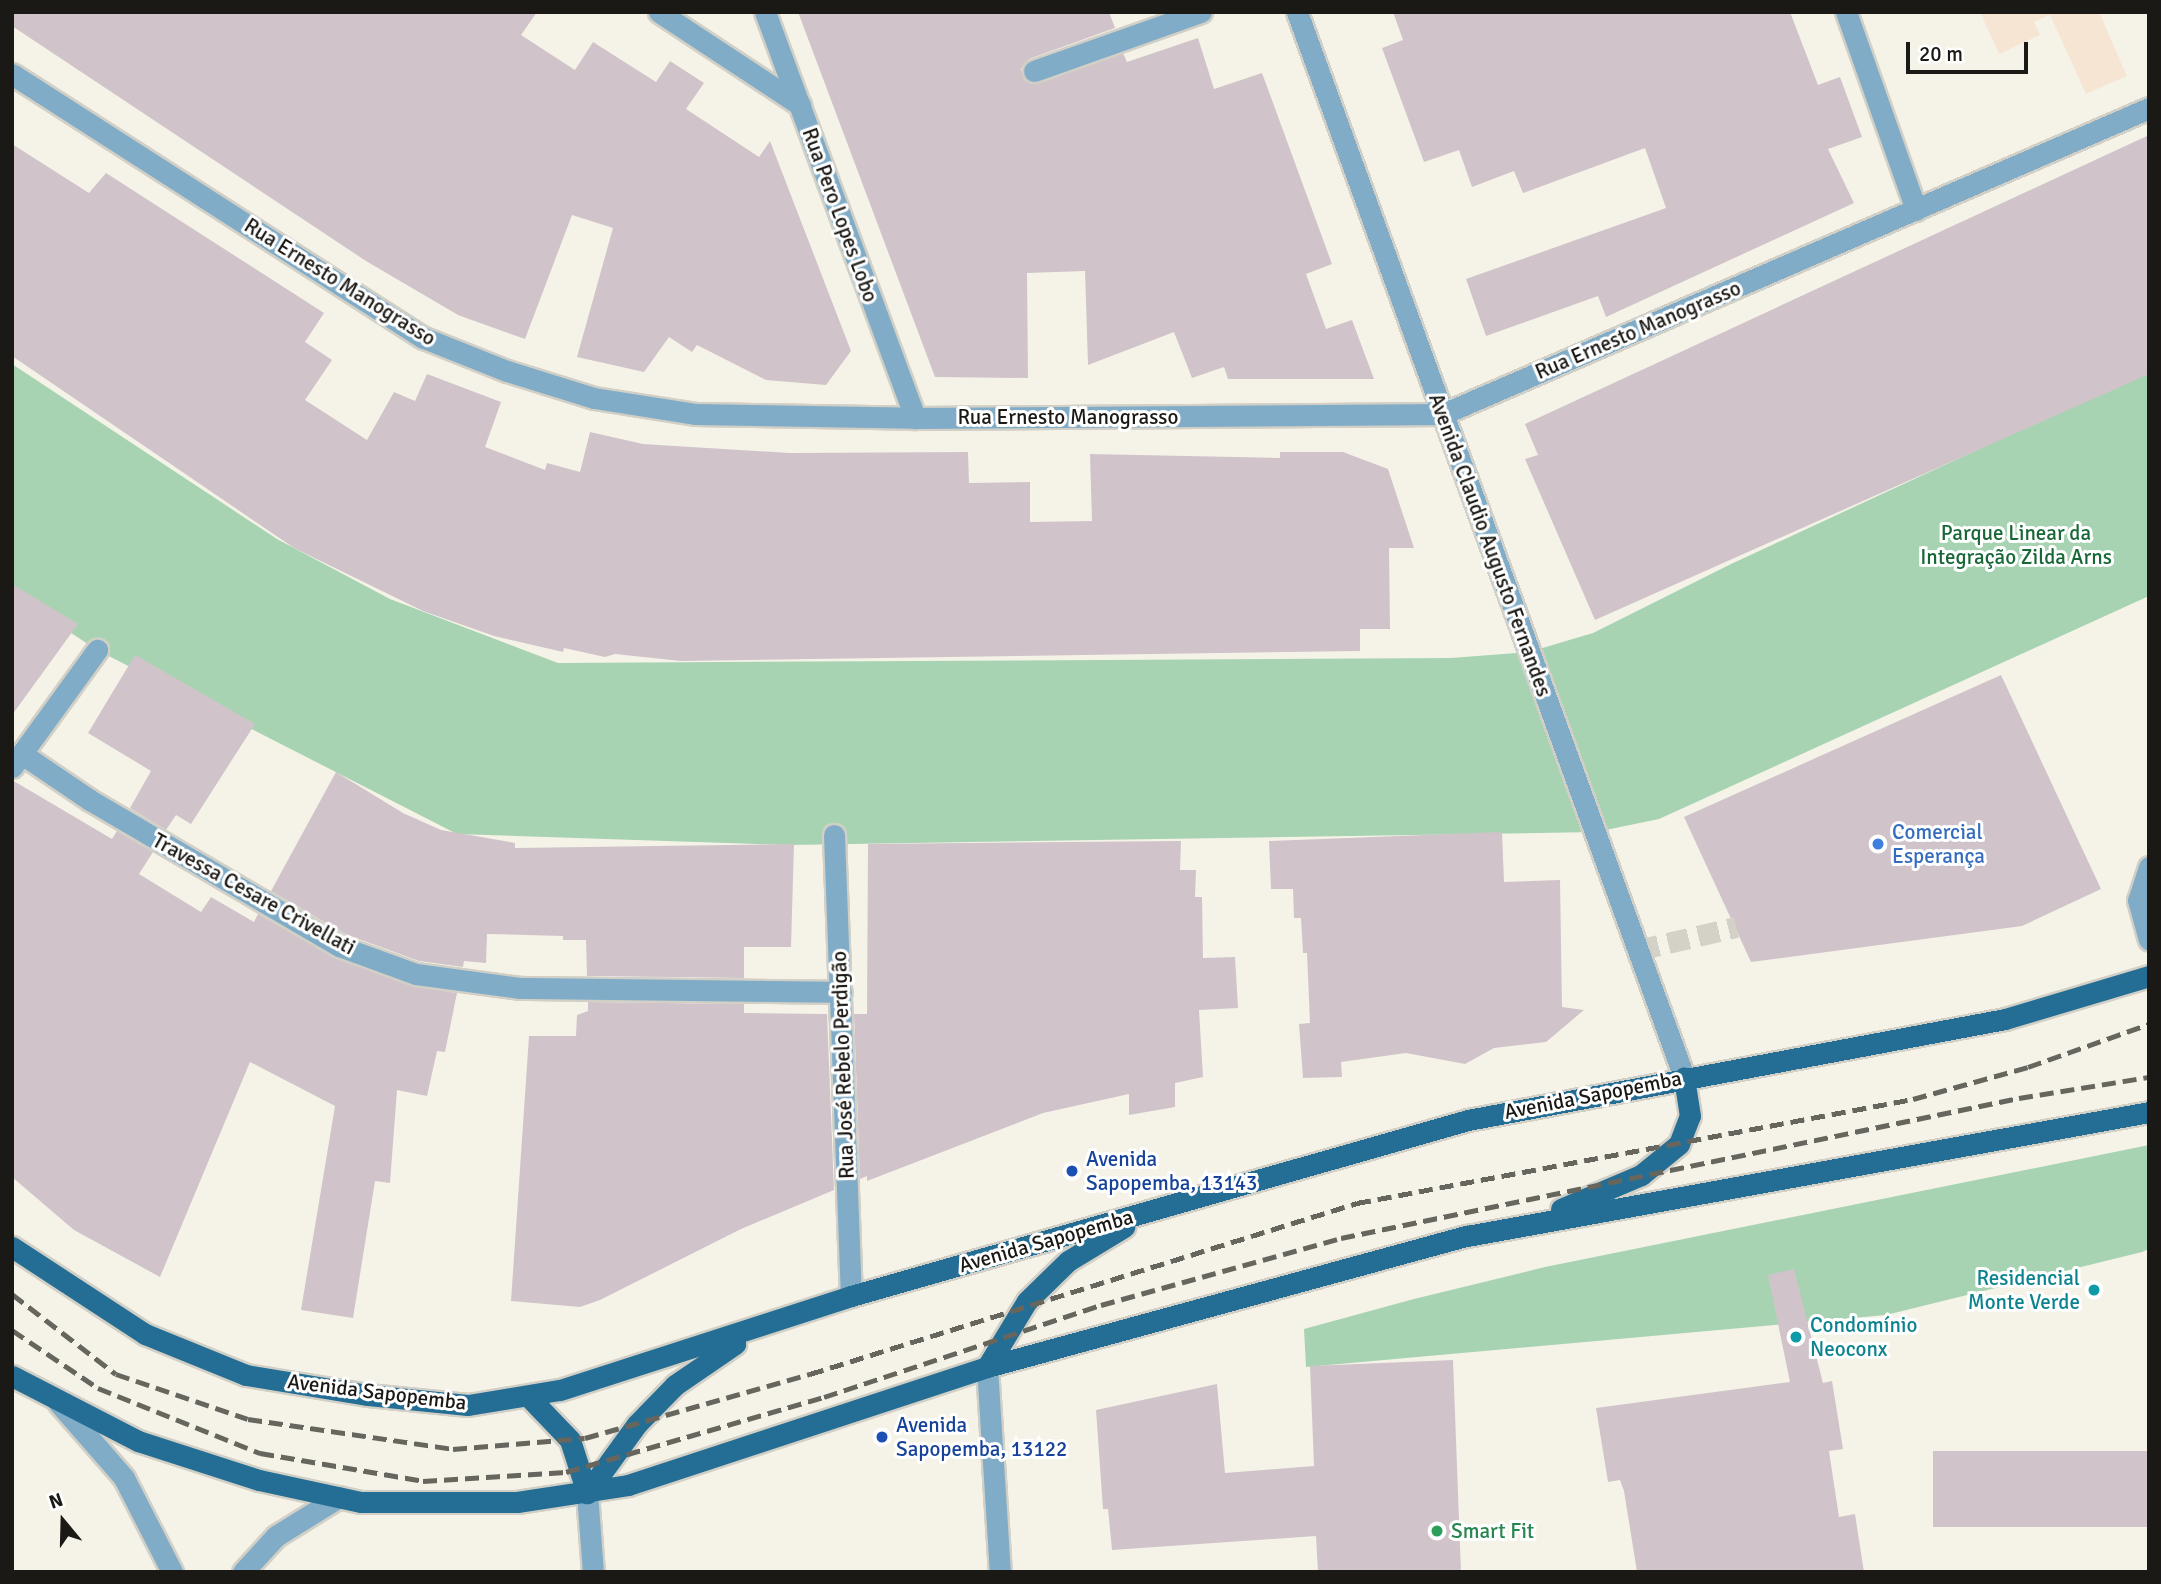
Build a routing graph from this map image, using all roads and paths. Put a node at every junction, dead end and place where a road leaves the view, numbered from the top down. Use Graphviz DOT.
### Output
graph roads {
  1 [pos="659,12"];
  2 [pos="765,12"];
  3 [pos="1201,12"];
  4 [pos="1297,12"];
  5 [pos="1846,12"];
  6 [pos="1034,71"];
  7 [pos="12,74"];
  8 [pos="800,105"];
  9 [pos="2149,108"];
  10 [pos="1916,209"];
  11 [pos="1443,414"];
  12 [pos="915,418"];
  13 [pos="97,650"];
  14 [pos="17,760"];
  15 [pos="834,835"];
  16 [pos="2149,867"];
  17 [pos="2149,940"];
  18 [pos="2149,976"];
  19 [pos="841,992"];
  20 [pos="1684,1077"];
  21 [pos="2149,1112"];
  22 [pos="1221,1191"];
  23 [pos="1497,1231"];
  24 [pos="12,1247"];
  25 [pos="851,1296"];
  26 [pos="767,1326"];
  27 [pos="987,1367"];
  28 [pos="12,1376"];
  29 [pos="528,1396"];
  30 [pos="58,1402"];
  31 [pos="587,1493"];
  32 [pos="338,1497"];
  33 [pos="172,1572"];
  34 [pos="243,1572"];
  35 [pos="593,1572"];
  36 [pos="1000,1572"];
  1 -- 8 [label="street"];
  2 -- 8 [label="street, Rua Pero Lopes Lobo"];
  3 -- 6 [label="street"];
  4 -- 11 [label="street, Avenida Claudio Augusto Fernandes"];
  5 -- 10 [label="street"];
  7 -- 12 [label="street, Rua Ernesto Manograsso"];
  8 -- 12 [label="street, Rua Pero Lopes Lobo"];
  9 -- 10 [label="street, Rua Ernesto Manograsso"];
  10 -- 11 [label="street, Rua Ernesto Manograsso"];
  11 -- 12 [label="street, Rua Ernesto Manograsso"];
  11 -- 20 [label="street, Avenida Claudio Augusto Fernandes"];
  13 -- 14 [label="street"];
  14 -- 19 [label="street, Travessa Cesare Crivellati"];
  15 -- 19 [label="street, Rua José Rebelo Perdigão"];
  16 -- 17 [label="street"];
  18 -- 20 [label="main road, Avenida Sapopemba"];
  19 -- 25 [label="street, Rua José Rebelo Perdigão"];
  20 -- 22 [label="main road, Avenida Sapopemba"];
  20 -- 23 [label="main road"];
  21 -- 23 [label="main road"];
  22 -- 25 [label="main road, Avenida Sapopemba"];
  22 -- 27 [label="main road"];
  23 -- 27 [label="main road"];
  24 -- 29 [label="main road, Avenida Sapopemba"];
  25 -- 26 [label="main road, Avenida Sapopemba"];
  26 -- 29 [label="main road, Avenida Sapopemba"];
  26 -- 31 [label="main road"];
  27 -- 31 [label="main road"];
  27 -- 36 [label="street"];
  28 -- 30 [label="main road"];
  29 -- 31 [label="main road"];
  30 -- 32 [label="main road"];
  30 -- 33 [label="street"];
  31 -- 32 [label="main road"];
  31 -- 35 [label="street"];
  32 -- 34 [label="street"];
}
